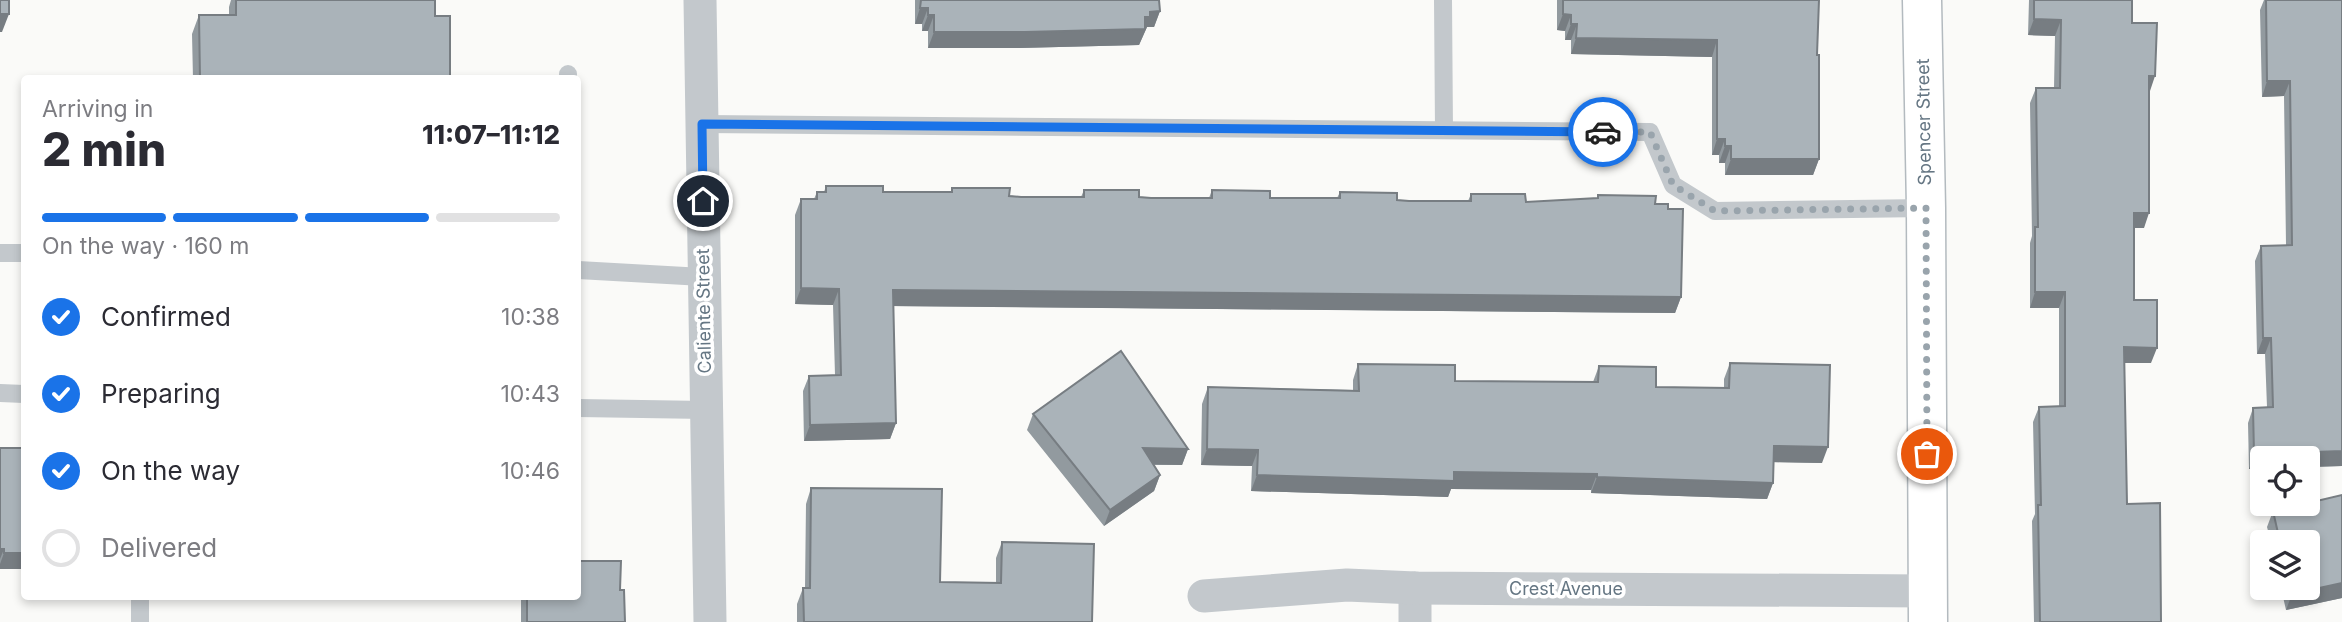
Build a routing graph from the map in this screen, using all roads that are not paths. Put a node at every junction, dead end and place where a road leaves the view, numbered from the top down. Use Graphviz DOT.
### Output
graph roads {
  1 [pos="700,0"];
  2 [pos="1443,0"];
  3 [pos="1922,0"];
  4 [pos="702,124"];
  5 [pos="1444,130"];
  6 [pos="1926,208"];
  7 [pos="0,253"];
  8 [pos="21,253"];
  9 [pos="581,270"];
  10 [pos="703,277"];
  11 [pos="0,393"];
  12 [pos="21,394"];
  13 [pos="581,408"];
  14 [pos="706,410"];
  15 [pos="1415,588"];
  16 [pos="1204,596"];
  17 [pos="140,600"];
  18 [pos="1928,607"];
  19 [pos="140,622"];
  20 [pos="710,622"];
  21 [pos="1415,622"];
  1 -- 4 [label="street, Caliente Street"];
  2 -- 5 [label="lane"];
  3 -- 6 [label="street, Spencer Street"];
  4 -- 5 [label="lane"];
  4 -- 10 [label="street, Caliente Street"];
  5 -- 6 [label="lane"];
  6 -- 18 [label="street, Spencer Street"];
  7 -- 8 [label="lane"];
  9 -- 10 [label="lane"];
  10 -- 14 [label="street, Caliente Street"];
  11 -- 12 [label="lane"];
  13 -- 14 [label="lane"];
  14 -- 20 [label="street, Caliente Street"];
  15 -- 16 [label="street, Crest Avenue"];
  15 -- 18 [label="street, Crest Avenue"];
  15 -- 21 [label="street"];
  17 -- 19 [label="lane"];
}
